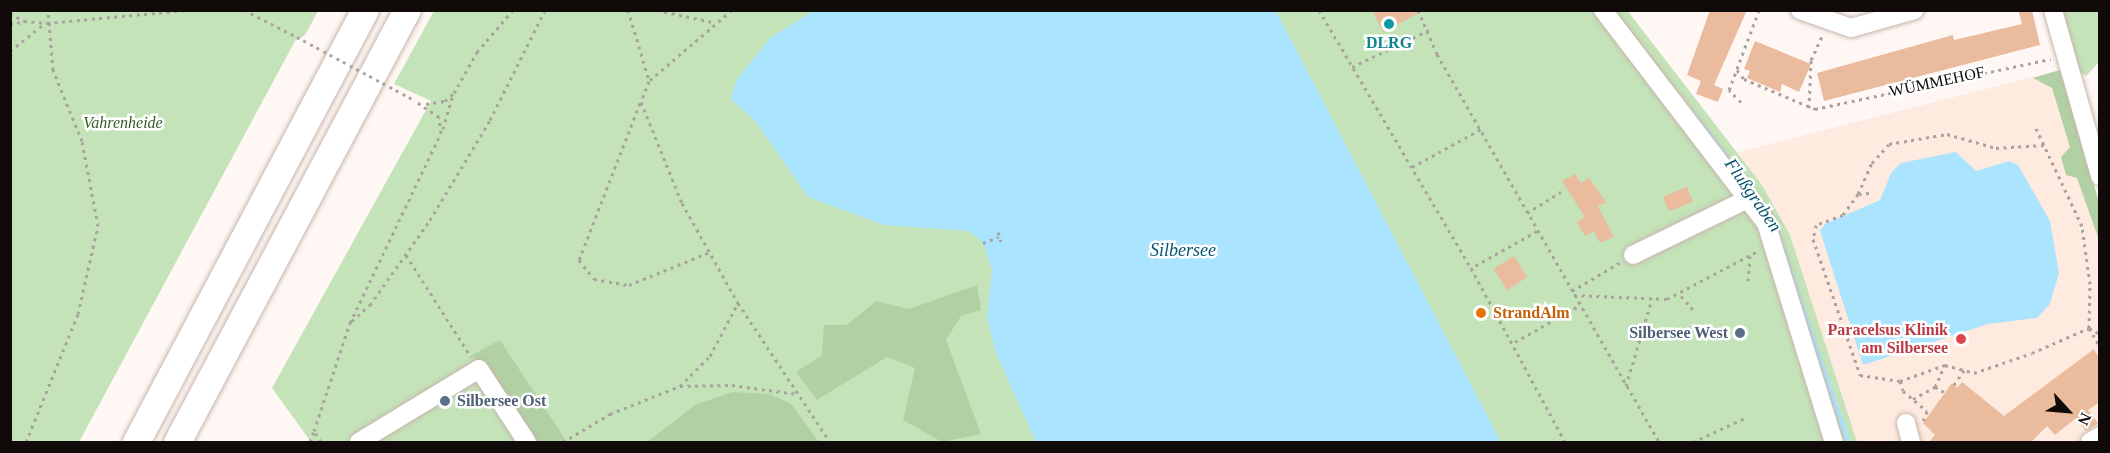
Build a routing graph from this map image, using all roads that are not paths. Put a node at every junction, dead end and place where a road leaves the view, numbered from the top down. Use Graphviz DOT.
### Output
graph roads {
  1 [pos="365,10"];
  2 [pos="407,10"];
  3 [pos="1603,10"];
  4 [pos="1800,10"];
  5 [pos="1915,10"];
  6 [pos="2053,10"];
  7 [pos="2100,123"];
  8 [pos="2087,139"];
  9 [pos="2100,176"];
  10 [pos="1748,199"];
  11 [pos="1634,255"];
  12 [pos="1906,423"];
  13 [pos="2100,435"];
  14 [pos="136,442"];
  15 [pos="177,442"];
  16 [pos="359,442"];
  17 [pos="527,442"];
  18 [pos="1834,442"];
  19 [pos="1911,442"];
  20 [pos="2090,442"];
  1 -- 14 [label="highway"];
  2 -- 15 [label="highway"];
  3 -- 10 [label="street"];
  4 -- 5 [label="street"];
  6 -- 8 [label="street"];
  7 -- 8 [label="street"];
  8 -- 9 [label="street"];
  10 -- 11 [label="street"];
  10 -- 18 [label="street"];
  12 -- 19 [label="street"];
  13 -- 20 [label="street"];
  16 -- 17 [label="street"];
}
